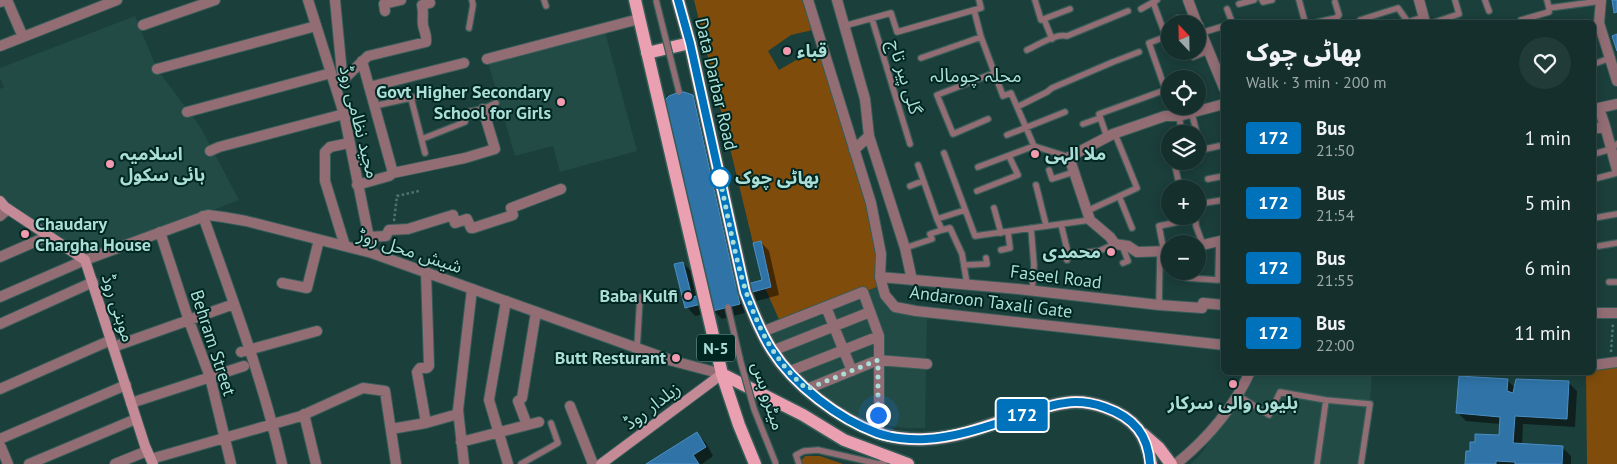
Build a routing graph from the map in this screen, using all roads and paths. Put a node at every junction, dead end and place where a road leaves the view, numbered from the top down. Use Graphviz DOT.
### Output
graph roads {
  1 [pos="7,0"];
  2 [pos="117,0"];
  3 [pos="215,0"];
  4 [pos="308,0"];
  5 [pos="335,0"];
  6 [pos="401,0"];
  7 [pos="430,0"];
  8 [pos="472,0"];
  9 [pos="635,0"];
  10 [pos="656,0"];
  11 [pos="678,0"];
  12 [pos="808,0"];
  13 [pos="837,0"];
  14 [pos="979,0"];
  15 [pos="1035,0"];
  16 [pos="1188,0"];
  17 [pos="1254,0"];
  18 [pos="1262,0"];
  19 [pos="1272,0"];
  20 [pos="1299,0"];
  21 [pos="1419,0"];
  22 [pos="1455,0"];
  23 [pos="1486,0"];
  24 [pos="1547,0"];
  25 [pos="1155,1"];
  26 [pos="1601,1"];
  27 [pos="0,2"];
  28 [pos="1335,2"];
  29 [pos="1239,4"];
  30 [pos="1549,8"];
  31 [pos="1070,9"];
  32 [pos="1141,9"];
  33 [pos="1228,9"];
  34 [pos="974,10"];
  35 [pos="385,11"];
  36 [pos="1128,11"];
  37 [pos="1489,11"];
  38 [pos="1194,15"];
  39 [pos="1161,17"];
  40 [pos="639,19"];
  41 [pos="872,19"];
  42 [pos="1044,19"];
  43 [pos="1374,19"];
  44 [pos="1231,20"];
  45 [pos="1304,20"];
  46 [pos="1337,20"];
  47 [pos="1360,20"];
  48 [pos="1407,20"];
  49 [pos="1424,20"];
  50 [pos="1441,20"];
  51 [pos="1521,20"];
  52 [pos="143,25"];
  53 [pos="316,26"];
  54 [pos="844,26"];
  55 [pos="1221,26"];
  56 [pos="1206,27"];
  57 [pos="469,28"];
  58 [pos="23,37"];
  59 [pos="981,37"];
  60 [pos="1052,38"];
  61 [pos="1161,39"];
  62 [pos="690,43"];
  63 [pos="0,46"];
  64 [pos="1206,46"];
  65 [pos="1027,50"];
  66 [pos="1208,51"];
  67 [pos="1139,52"];
  68 [pos="647,53"];
  69 [pos="921,58"];
  70 [pos="1610,58"];
  71 [pos="487,59"];
  72 [pos="362,61"];
  73 [pos="464,63"];
  74 [pos="1596,63"];
  75 [pos="1219,64"];
  76 [pos="157,69"];
  77 [pos="331,73"];
  78 [pos="994,73"];
  79 [pos="1161,78"];
  80 [pos="343,80"];
  81 [pos="1617,81"];
  82 [pos="369,87"];
  83 [pos="447,90"];
  84 [pos="337,91"];
  85 [pos="1161,91"];
  86 [pos="679,92"];
  87 [pos="411,98"];
  88 [pos="496,103"];
  89 [pos="1617,104"];
  90 [pos="1221,105"];
  91 [pos="374,106"];
  92 [pos="1017,106"];
  93 [pos="1206,107"];
  94 [pos="483,109"];
  95 [pos="187,112"];
  96 [pos="1065,112"];
  97 [pos="344,114"];
  98 [pos="1169,115"];
  99 [pos="1100,118"];
  100 [pos="988,119"];
  101 [pos="1083,124"];
  102 [pos="1605,126"];
  103 [pos="1026,127"];
  104 [pos="1596,128"];
  105 [pos="1007,135"];
  106 [pos="1111,135"];
  107 [pos="869,136"];
  108 [pos="422,139"];
  109 [pos="349,144"];
  110 [pos="910,144"];
  111 [pos="1034,146"];
  112 [pos="1219,146"];
  113 [pos="1614,146"];
  114 [pos="1206,149"];
  115 [pos="854,150"];
  116 [pos="210,151"];
  117 [pos="426,153"];
  118 [pos="944,153"];
  119 [pos="1596,153"];
  120 [pos="1009,156"];
  121 [pos="1069,157"];
  122 [pos="918,165"];
  123 [pos="978,167"];
  124 [pos="1049,170"];
  125 [pos="1617,171"];
  126 [pos="1074,172"];
  127 [pos="393,173"];
  128 [pos="1221,176"];
  129 [pos="1208,178"];
  130 [pos="1596,178"];
  131 [pos="924,181"];
  132 [pos="357,185"];
  133 [pos="1036,185"];
  134 [pos="910,186"];
  135 [pos="561,189"];
  136 [pos="419,191"];
  137 [pos="978,191"];
  138 [pos="1119,196"];
  139 [pos="1221,200"];
  140 [pos="0,201"];
  141 [pos="1206,203"];
  142 [pos="994,208"];
  143 [pos="964,210"];
  144 [pos="4,213"];
  145 [pos="1617,214"];
  146 [pos="1089,215"];
  147 [pos="203,216"];
  148 [pos="1596,218"];
  149 [pos="937,219"];
  150 [pos="1061,224"];
  151 [pos="1046,225"];
  152 [pos="1164,225"];
  153 [pos="1032,228"];
  154 [pos="1132,228"];
  155 [pos="393,230"];
  156 [pos="942,230"];
  157 [pos="160,232"];
  158 [pos="1005,232"];
  159 [pos="1162,235"];
  160 [pos="48,236"];
  161 [pos="368,237"];
  162 [pos="319,240"];
  163 [pos="1221,241"];
  164 [pos="1617,243"];
  165 [pos="1206,244"];
  166 [pos="1118,245"];
  167 [pos="344,246"];
  168 [pos="1599,246"];
  169 [pos="905,248"];
  170 [pos="1001,250"];
  171 [pos="1161,252"];
  172 [pos="372,253"];
  173 [pos="1079,253"];
  174 [pos="0,257"];
  175 [pos="986,258"];
  176 [pos="85,260"];
  177 [pos="1067,260"];
  178 [pos="1124,263"];
  179 [pos="964,265"];
  180 [pos="426,272"];
  181 [pos="880,277"];
  182 [pos="1206,279"];
  183 [pos="912,280"];
  184 [pos="1162,280"];
  185 [pos="93,282"];
  186 [pos="1609,282"];
  187 [pos="1617,282"];
  188 [pos="282,283"];
  189 [pos="967,284"];
  190 [pos="472,289"];
  191 [pos="1032,290"];
  192 [pos="0,297"];
  193 [pos="640,297"];
  194 [pos="506,301"];
  195 [pos="234,304"];
  196 [pos="1159,305"];
  197 [pos="1221,305"];
  198 [pos="826,306"];
  199 [pos="728,307"];
  200 [pos="536,312"];
  201 [pos="870,312"];
  202 [pos="1596,313"];
  203 [pos="1615,313"];
  204 [pos="189,321"];
  205 [pos="0,324"];
  206 [pos="834,326"];
  207 [pos="318,331"];
  208 [pos="762,332"];
  209 [pos="879,336"];
  210 [pos="112,344"];
  211 [pos="1221,346"];
  212 [pos="637,348"];
  213 [pos="843,350"];
  214 [pos="244,351"];
  215 [pos="772,351"];
  216 [pos="878,360"];
  217 [pos="1614,362"];
  218 [pos="928,364"];
  219 [pos="1596,365"];
  220 [pos="244,366"];
  221 [pos="852,371"];
  222 [pos="788,372"];
  223 [pos="722,374"];
  224 [pos="1249,375"];
  225 [pos="210,377"];
  226 [pos="126,386"];
  227 [pos="0,388"];
  228 [pos="807,389"];
  229 [pos="1239,396"];
  230 [pos="1326,400"];
  231 [pos="131,403"];
  232 [pos="570,406"];
  233 [pos="304,414"];
  234 [pos="458,414"];
  235 [pos="136,419"];
  236 [pos="539,422"];
  237 [pos="426,423"];
  238 [pos="273,424"];
  239 [pos="550,424"];
  240 [pos="527,425"];
  241 [pos="391,429"];
  242 [pos="1138,429"];
  243 [pos="498,433"];
  244 [pos="878,434"];
  245 [pos="224,438"];
  246 [pos="0,439"];
  247 [pos="462,442"];
  248 [pos="0,445"];
  249 [pos="151,458"];
  250 [pos="892,458"];
  251 [pos="8,464"];
  252 [pos="29,464"];
  253 [pos="115,464"];
  254 [pos="231,464"];
  255 [pos="282,464"];
  256 [pos="316,464"];
  257 [pos="396,464"];
  258 [pos="464,464"];
  259 [pos="508,464"];
  260 [pos="521,464"];
  261 [pos="593,464"];
  262 [pos="601,464"];
  263 [pos="755,464"];
  264 [pos="776,464"];
  265 [pos="799,464"];
  266 [pos="908,464"];
  267 [pos="1150,464"];
  268 [pos="1171,464"];
  269 [pos="1176,464"];
  270 [pos="1317,464"];
  271 [pos="1361,464"];
  1 -- 27 [label="street"];
  1 -- 58 [label="street"];
  2 -- 58 [label="street"];
  3 -- 52 [label="street"];
  4 -- 53 [label="street, مجید نظامی روڈ"];
  5 -- 80 [label="street"];
  6 -- 35 [label="street"];
  7 -- 72 [label="street"];
  8 -- 57 [label="lane"];
  9 -- 40 [label="main road, N-5"];
  10 -- 86 [label="lane, bridge"];
  11 -- 62 [label="main road, Data Darbar Road / N-5"];
  12 -- 115 [label="street, Andaroon Taxali Gate"];
  13 -- 54 [label="street"];
  14 -- 34 [label="lane"];
  15 -- 42 [label="lane"];
  16 -- 38 [label="street"];
  17 -- 29 [label="lane"];
  18 -- 19 [label="lane"];
  20 -- 45 [label="lane"];
  21 -- 49 [label="street"];
  22 -- 50 [label="lane"];
  23 -- 37 [label="lane"];
  24 -- 30 [label="lane"];
  25 -- 32 [label="lane"];
  25 -- 39 [label="lane"];
  26 -- 30 [label="lane"];
  26 -- 70 [label="street"];
  28 -- 46 [label="lane"];
  30 -- 51 [label="lane"];
  31 -- 42 [label="lane"];
  33 -- 44 [label="lane"];
  34 -- 41 [label="lane"];
  34 -- 59 [label="lane"];
  36 -- 60 [label="lane"];
  40 -- 68 [label="main road, N-5"];
  40 -- 71 [label="street"];
  41 -- 54 [label="lane"];
  41 -- 110 [label="lane, گلی پیر تاج"];
  42 -- 60 [label="lane"];
  43 -- 47 [label="lane"];
  43 -- 48 [label="lane"];
  53 -- 76 [label="street"];
  53 -- 77 [label="street, مجید نظامی روڈ"];
  54 -- 107 [label="street"];
  55 -- 56 [label="lane"];
  58 -- 63 [label="street"];
  59 -- 69 [label="lane"];
  59 -- 78 [label="lane"];
  60 -- 65 [label="lane"];
  61 -- 79 [label="lane"];
  62 -- 68 [label="main road"];
  62 -- 208 [label="main road, Data Darbar Road / N-5"];
  64 -- 66 [label="street"];
  66 -- 75 [label="street"];
  67 -- 92 [label="lane"];
  68 -- 223 [label="main road, N-5"];
  70 -- 74 [label="lane"];
  70 -- 81 [label="street"];
  72 -- 80 [label="street"];
  72 -- 82 [label="street"];
  73 -- 82 [label="street"];
  77 -- 84 [label="street, مجید نظامی روڈ"];
  77 -- 95 [label="street"];
  78 -- 92 [label="lane"];
  78 -- 100 [label="lane"];
  80 -- 84 [label="street"];
  82 -- 91 [label="street"];
  83 -- 87 [label="lane"];
  84 -- 97 [label="street, مجید نظامی روڈ"];
  85 -- 99 [label="lane"];
  87 -- 91 [label="lane"];
  87 -- 108 [label="lane"];
  88 -- 94 [label="lane"];
  89 -- 102 [label="street"];
  90 -- 93 [label="street"];
  91 -- 127 [label="street"];
  92 -- 103 [label="lane"];
  94 -- 108 [label="lane"];
  94 -- 127 [label="street"];
  96 -- 103 [label="lane"];
  97 -- 109 [label="street, مجید نظامی روڈ"];
  97 -- 116 [label="street"];
  98 -- 106 [label="street"];
  99 -- 101 [label="lane"];
  99 -- 106 [label="lane"];
  102 -- 104 [label="street"];
  102 -- 113 [label="street"];
  103 -- 105 [label="lane"];
  103 -- 111 [label="lane"];
  106 -- 121 [label="street"];
  106 -- 138 [label="lane"];
  107 -- 115 [label="street"];
  107 -- 169 [label="street"];
  108 -- 117 [label="lane"];
  109 -- 132 [label="street, مجید نظامی روڈ"];
  109 -- 167 [label="street"];
  111 -- 120 [label="lane"];
  111 -- 121 [label="lane"];
  112 -- 114 [label="lane"];
  113 -- 119 [label="lane"];
  113 -- 125 [label="street"];
  115 -- 181 [label="street, Andaroon Taxali Gate"];
  118 -- 143 [label="lane"];
  120 -- 123 [label="lane"];
  120 -- 137 [label="lane"];
  121 -- 126 [label="street"];
  122 -- 131 [label="lane"];
  124 -- 126 [label="lane"];
  125 -- 130 [label="lane"];
  126 -- 146 [label="street"];
  127 -- 132 [label="street"];
  128 -- 129 [label="lane"];
  131 -- 134 [label="lane"];
  131 -- 149 [label="lane"];
  132 -- 161 [label="street, مجید نظامی روڈ"];
  133 -- 151 [label="lane"];
  135 -- 155 [label="street"];
  136 -- 155 [label="path"];
  138 -- 146 [label="lane"];
  138 -- 154 [label="lane"];
  139 -- 141 [label="lane"];
  140 -- 144 [label="main road, موہنی روڈ"];
  142 -- 158 [label="lane"];
  143 -- 149 [label="lane"];
  143 -- 158 [label="lane"];
  144 -- 160 [label="main road, موہنی روڈ"];
  145 -- 148 [label="lane"];
  146 -- 150 [label="lane"];
  146 -- 166 [label="street"];
  147 -- 157 [label="street, شیش محل روڑ"];
  147 -- 162 [label="street, شیش محل روڑ"];
  147 -- 195 [label="street"];
  149 -- 156 [label="lane"];
  150 -- 151 [label="lane"];
  150 -- 177 [label="lane"];
  151 -- 153 [label="lane"];
  152 -- 159 [label="lane"];
  153 -- 158 [label="lane"];
  153 -- 191 [label="lane"];
  155 -- 161 [label="street"];
  156 -- 169 [label="lane"];
  156 -- 179 [label="lane"];
  157 -- 176 [label="street, شیش محل روڑ"];
  157 -- 204 [label="street, Behram Street"];
  158 -- 170 [label="lane"];
  160 -- 174 [label="street"];
  160 -- 176 [label="main road, موہنی روڈ"];
  161 -- 172 [label="street, مجید نظامی روڈ"];
  162 -- 167 [label="street, شیش محل روڑ"];
  162 -- 188 [label="street"];
  163 -- 165 [label="street"];
  163 -- 182 [label="lane"];
  164 -- 168 [label="lane"];
  166 -- 171 [label="street"];
  166 -- 173 [label="lane"];
  166 -- 178 [label="lane"];
  167 -- 172 [label="street, شیش محل روڑ"];
  169 -- 183 [label="street"];
  172 -- 180 [label="street, شیش محل روڑ"];
  175 -- 179 [label="lane"];
  176 -- 185 [label="main road, موہنی روڈ"];
  176 -- 192 [label="street, شیش محل روڑ"];
  179 -- 189 [label="lane"];
  180 -- 190 [label="street, شیش محل روڑ"];
  180 -- 237 [label="street"];
  181 -- 183 [label="street, Faseel Road"];
  181 -- 211 [label="street, Andaroon Taxali Gate"];
  183 -- 189 [label="street, Faseel Road"];
  184 -- 196 [label="lane"];
  185 -- 205 [label="street"];
  185 -- 210 [label="main road, موہنی روڈ"];
  186 -- 187 [label="lane"];
  189 -- 191 [label="street, Faseel Road"];
  190 -- 194 [label="street, شیش محل روڑ"];
  190 -- 234 [label="street"];
  191 -- 196 [label="street, Faseel Road"];
  193 -- 212 [label="lane"];
  194 -- 200 [label="street, شیش محل روڑ"];
  194 -- 243 [label="street"];
  195 -- 204 [label="street"];
  195 -- 214 [label="street"];
  196 -- 197 [label="street, Faseel Road"];
  198 -- 201 [label="street"];
  198 -- 206 [label="street"];
  198 -- 208 [label="street"];
  199 -- 264 [label="lane, میٹرو بس, bridge"];
  200 -- 212 [label="street, شیش محل روڑ"];
  200 -- 240 [label="street"];
  201 -- 206 [label="street"];
  201 -- 209 [label="street"];
  202 -- 203 [label="street"];
  203 -- 217 [label="path"];
  204 -- 210 [label="street"];
  204 -- 225 [label="street, Behram Street"];
  206 -- 213 [label="street"];
  206 -- 215 [label="street"];
  207 -- 214 [label="street"];
  208 -- 215 [label="main road, Data Darbar Road / N-5"];
  209 -- 213 [label="street"];
  209 -- 216 [label="street"];
  210 -- 226 [label="main road, موہنی روڈ"];
  210 -- 227 [label="street"];
  212 -- 223 [label="street, شیش محل روڑ"];
  213 -- 221 [label="street"];
  213 -- 222 [label="street"];
  214 -- 238 [label="street"];
  215 -- 222 [label="main road, Data Darbar Road / N-5"];
  216 -- 218 [label="street"];
  216 -- 221 [label="street"];
  216 -- 244 [label="street"];
  217 -- 219 [label="street"];
  220 -- 225 [label="street"];
  221 -- 228 [label="street"];
  222 -- 228 [label="main road, Data Darbar Road / N-5"];
  223 -- 250 [label="main road"];
  223 -- 262 [label="main road, زیلدار روڈ"];
  223 -- 263 [label="main road, N-5"];
  224 -- 229 [label="street"];
  225 -- 231 [label="street"];
  225 -- 245 [label="street, Behram Street"];
  226 -- 231 [label="main road, موہنی روڈ"];
  226 -- 246 [label="street"];
  228 -- 244 [label="main road, Data Darbar Road / N-5"];
  229 -- 230 [label="lane"];
  229 -- 269 [label="street"];
  230 -- 270 [label="lane"];
  230 -- 271 [label="lane"];
  231 -- 235 [label="main road, موہنی روڈ"];
  232 -- 261 [label="street"];
  233 -- 238 [label="street"];
  233 -- 241 [label="street"];
  233 -- 256 [label="street"];
  234 -- 237 [label="street"];
  234 -- 247 [label="street"];
  235 -- 249 [label="main road, موہنی روڈ"];
  235 -- 252 [label="street"];
  236 -- 240 [label="street"];
  237 -- 241 [label="street"];
  238 -- 245 [label="street"];
  238 -- 255 [label="street"];
  239 -- 260 [label="lane"];
  240 -- 243 [label="street"];
  241 -- 257 [label="street"];
  242 -- 244 [label="main road, Data Darbar Road / N-5"];
  242 -- 267 [label="main road, Data Darbar Road / N-5"];
  242 -- 268 [label="main road"];
  243 -- 247 [label="street"];
  243 -- 259 [label="street"];
  245 -- 249 [label="street"];
  245 -- 254 [label="street, Behram Street"];
  247 -- 258 [label="street"];
  248 -- 251 [label="street"];
  249 -- 253 [label="street"];
  250 -- 265 [label="lane"];
  250 -- 266 [label="main road"];
}
